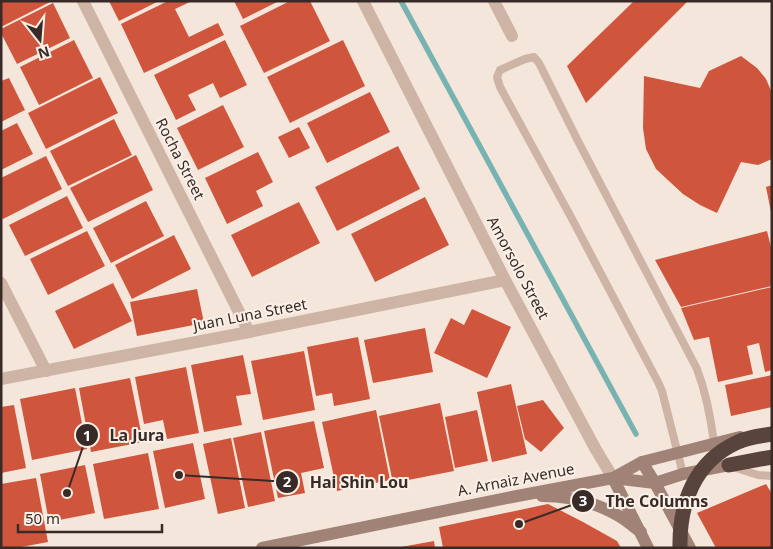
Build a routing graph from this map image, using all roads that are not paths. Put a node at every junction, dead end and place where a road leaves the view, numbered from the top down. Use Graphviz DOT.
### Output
graph roads {
  1 [pos="83,1"];
  2 [pos="363,1"];
  3 [pos="494,1"];
  4 [pos="512,36"];
  5 [pos="505,280"];
  6 [pos="1,284"];
  7 [pos="249,332"];
  8 [pos="46,371"];
  9 [pos="1,379"];
  10 [pos="772,432"];
  11 [pos="714,444"];
  12 [pos="678,453"];
  13 [pos="772,457"];
  14 [pos="642,462"];
  15 [pos="729,465"];
  16 [pos="683,474"];
  17 [pos="772,476"];
  18 [pos="613,478"];
  19 [pos="655,483"];
  20 [pos="512,497"];
  21 [pos="641,532"];
  22 [pos="262,548"];
  23 [pos="648,548"];
  24 [pos="680,548"];
  25 [pos="690,548"];
  1 -- 7 [label="street, Rocha Street"];
  2 -- 5 [label="street, Amorsolo Street"];
  3 -- 4 [label="street"];
  5 -- 7 [label="street, Juan Luna Street"];
  5 -- 18 [label="street, Amorsolo Street"];
  6 -- 8 [label="street"];
  7 -- 8 [label="street, Juan Luna Street"];
  8 -- 9 [label="street, Juan Luna Street"];
  10 -- 11 [label="main road, A. Arnaiz Avenue"];
  10 -- 24 [label="highway, bridge"];
  11 -- 12 [label="main road, A. Arnaiz Avenue"];
  11 -- 12 [label="lane"];
  12 -- 14 [label="main road, A. Arnaiz Avenue"];
  12 -- 16 [label="lane"];
  13 -- 15 [label="highway"];
  14 -- 18 [label="main road, A. Arnaiz Avenue"];
  14 -- 19 [label="main road"];
  15 -- 16 [label="main road"];
  15 -- 17 [label="lane"];
  16 -- 19 [label="main road"];
  18 -- 19 [label="main road"];
  18 -- 20 [label="main road, A. Arnaiz Avenue"];
  18 -- 21 [label="main road, Amorsolo Street"];
  19 -- 25 [label="main road"];
  20 -- 21 [label="main road"];
  20 -- 22 [label="main road, A. Arnaiz Avenue"];
  21 -- 23 [label="main road, Amorsolo Street"];
}
